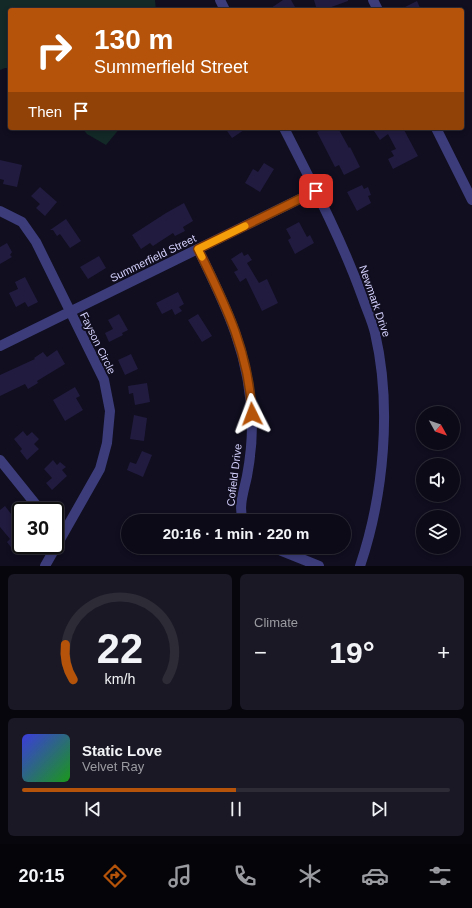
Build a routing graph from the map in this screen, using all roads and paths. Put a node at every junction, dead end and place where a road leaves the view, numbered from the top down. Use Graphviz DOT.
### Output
graph roads {
  1 [pos="285,130"];
  2 [pos="437,130"];
  3 [pos="316,191"];
  4 [pos="472,200"];
  5 [pos="0,211"];
  6 [pos="198,249"];
  7 [pos="70,311"];
  8 [pos="0,346"];
  9 [pos="0,460"];
  10 [pos="34,502"];
  11 [pos="242,514"];
  12 [pos="64,532"];
  13 [pos="52,554"];
  14 [pos="289,554"];
  15 [pos="45,566"];
  16 [pos="319,566"];
  17 [pos="360,566"];
  1 -- 3 [label="street, Newmark Drive"];
  2 -- 4 [label="street"];
  3 -- 6 [label="street, Summerfield Street"];
  3 -- 17 [label="street, Newmark Drive"];
  5 -- 7 [label="street, Fayson Circle"];
  6 -- 7 [label="street, Summerfield Street"];
  6 -- 11 [label="street, Cofield Drive"];
  7 -- 8 [label="street, Summerfield Street"];
  7 -- 12 [label="street, Fayson Circle"];
  9 -- 10 [label="street"];
  13 -- 15 [label="street, Fayson Circle"];
  14 -- 16 [label="street"];
}
